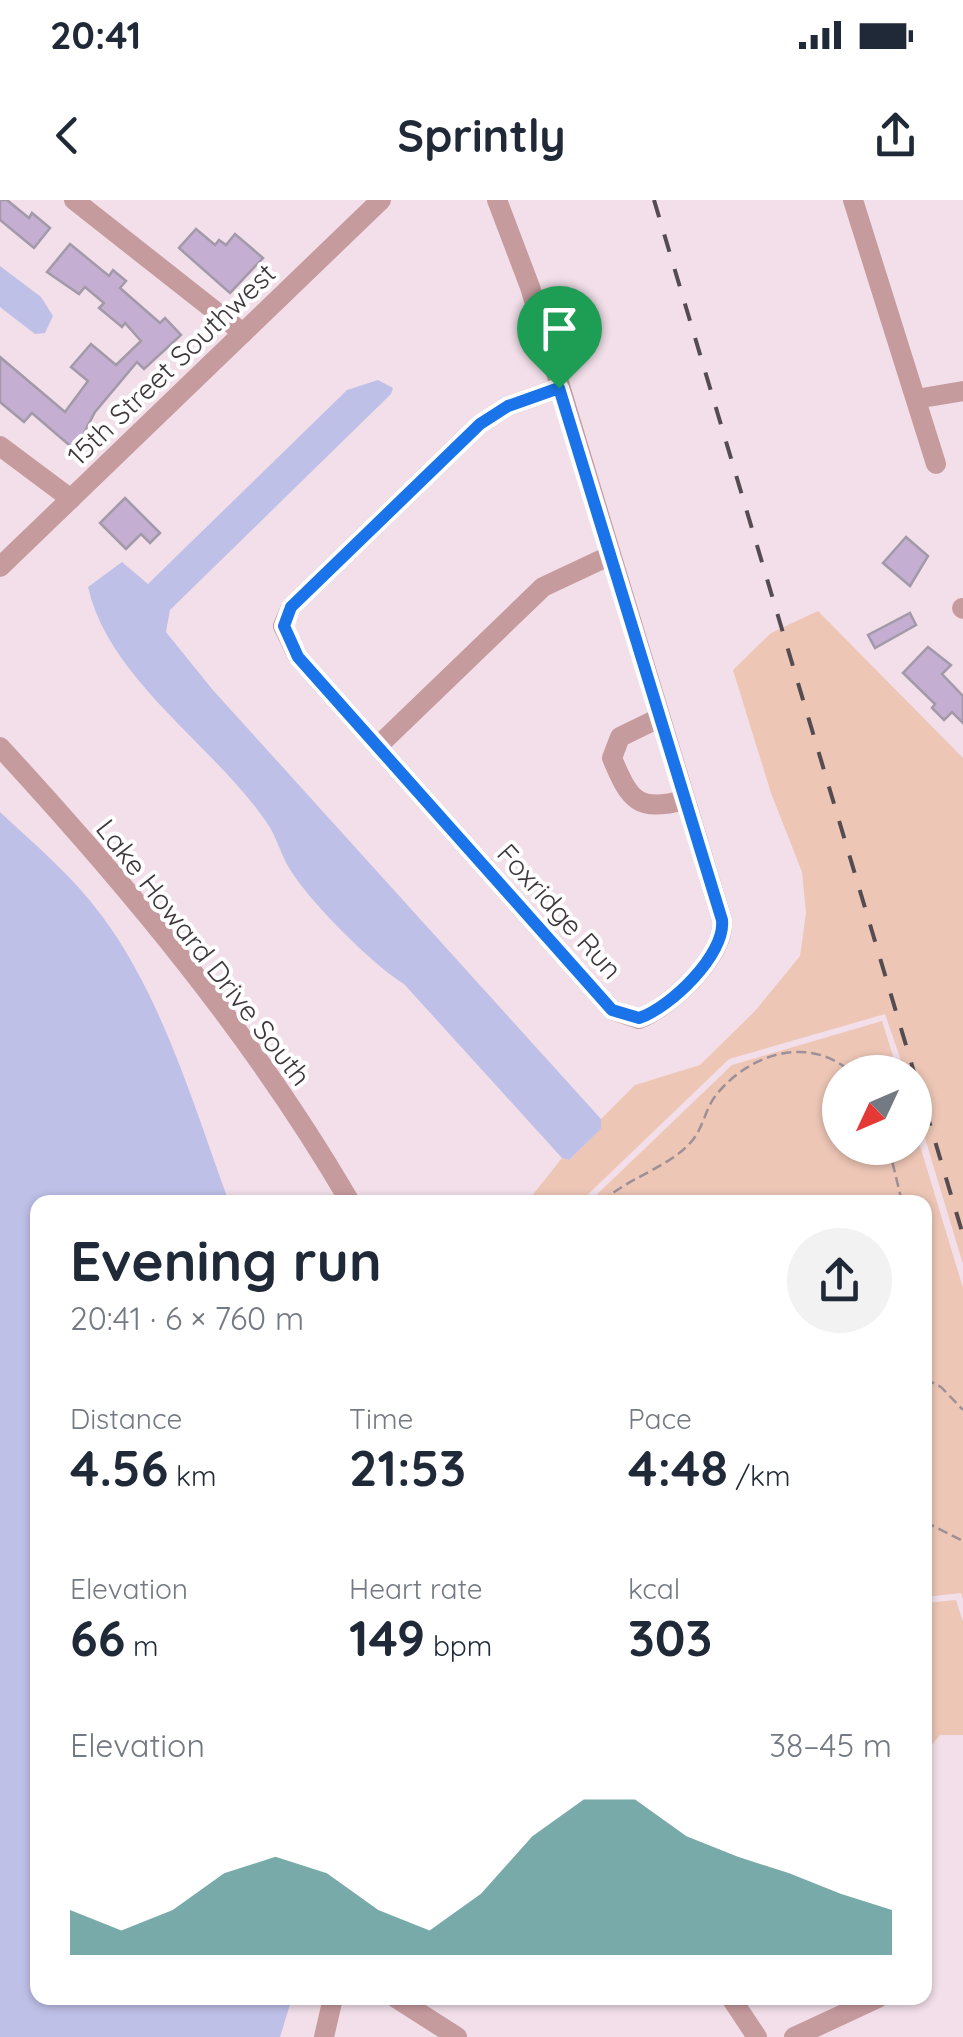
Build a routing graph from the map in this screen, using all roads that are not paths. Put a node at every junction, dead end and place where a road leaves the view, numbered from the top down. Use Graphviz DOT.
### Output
graph roads {
  1 [pos="74,200"];
  2 [pos="380,200"];
  3 [pos="853,200"];
  4 [pos="492,203"];
  5 [pos="242,333"];
  6 [pos="559,388"];
  7 [pos="963,391"];
  8 [pos="916,400"];
  9 [pos="0,446"];
  10 [pos="936,464"];
  11 [pos="71,499"];
  12 [pos="609,556"];
  13 [pos="0,566"];
  14 [pos="660,718"];
  15 [pos="0,746"];
  16 [pos="378,746"];
  17 [pos="685,800"];
  18 [pos="346,1195"];
  19 [pos="331,2005"];
  20 [pos="407,2005"];
  21 [pos="736,2005"];
  22 [pos="863,2005"];
  23 [pos="324,2037"];
  24 [pos="457,2037"];
  25 [pos="757,2037"];
  26 [pos="794,2037"];
  1 -- 5 [label="street"];
  2 -- 5 [label="street, 15th Street Southwest"];
  3 -- 8 [label="street"];
  4 -- 6 [label="street, Foxridge Run"];
  5 -- 11 [label="street, 15th Street Southwest"];
  6 -- 12 [label="street, Foxridge Run"];
  6 -- 16 [label="street, Foxridge Run"];
  7 -- 8 [label="street"];
  8 -- 10 [label="street"];
  9 -- 11 [label="street"];
  11 -- 13 [label="street, 15th Street Southwest"];
  12 -- 14 [label="street, Foxridge Run"];
  12 -- 16 [label="street"];
  14 -- 17 [label="street, Foxridge Run"];
  14 -- 17 [label="street"];
  15 -- 18 [label="street, Lake Howard Drive South"];
  16 -- 17 [label="street, Foxridge Run"];
  19 -- 23 [label="street"];
  20 -- 24 [label="street"];
  21 -- 25 [label="street"];
  22 -- 26 [label="street"];
}
